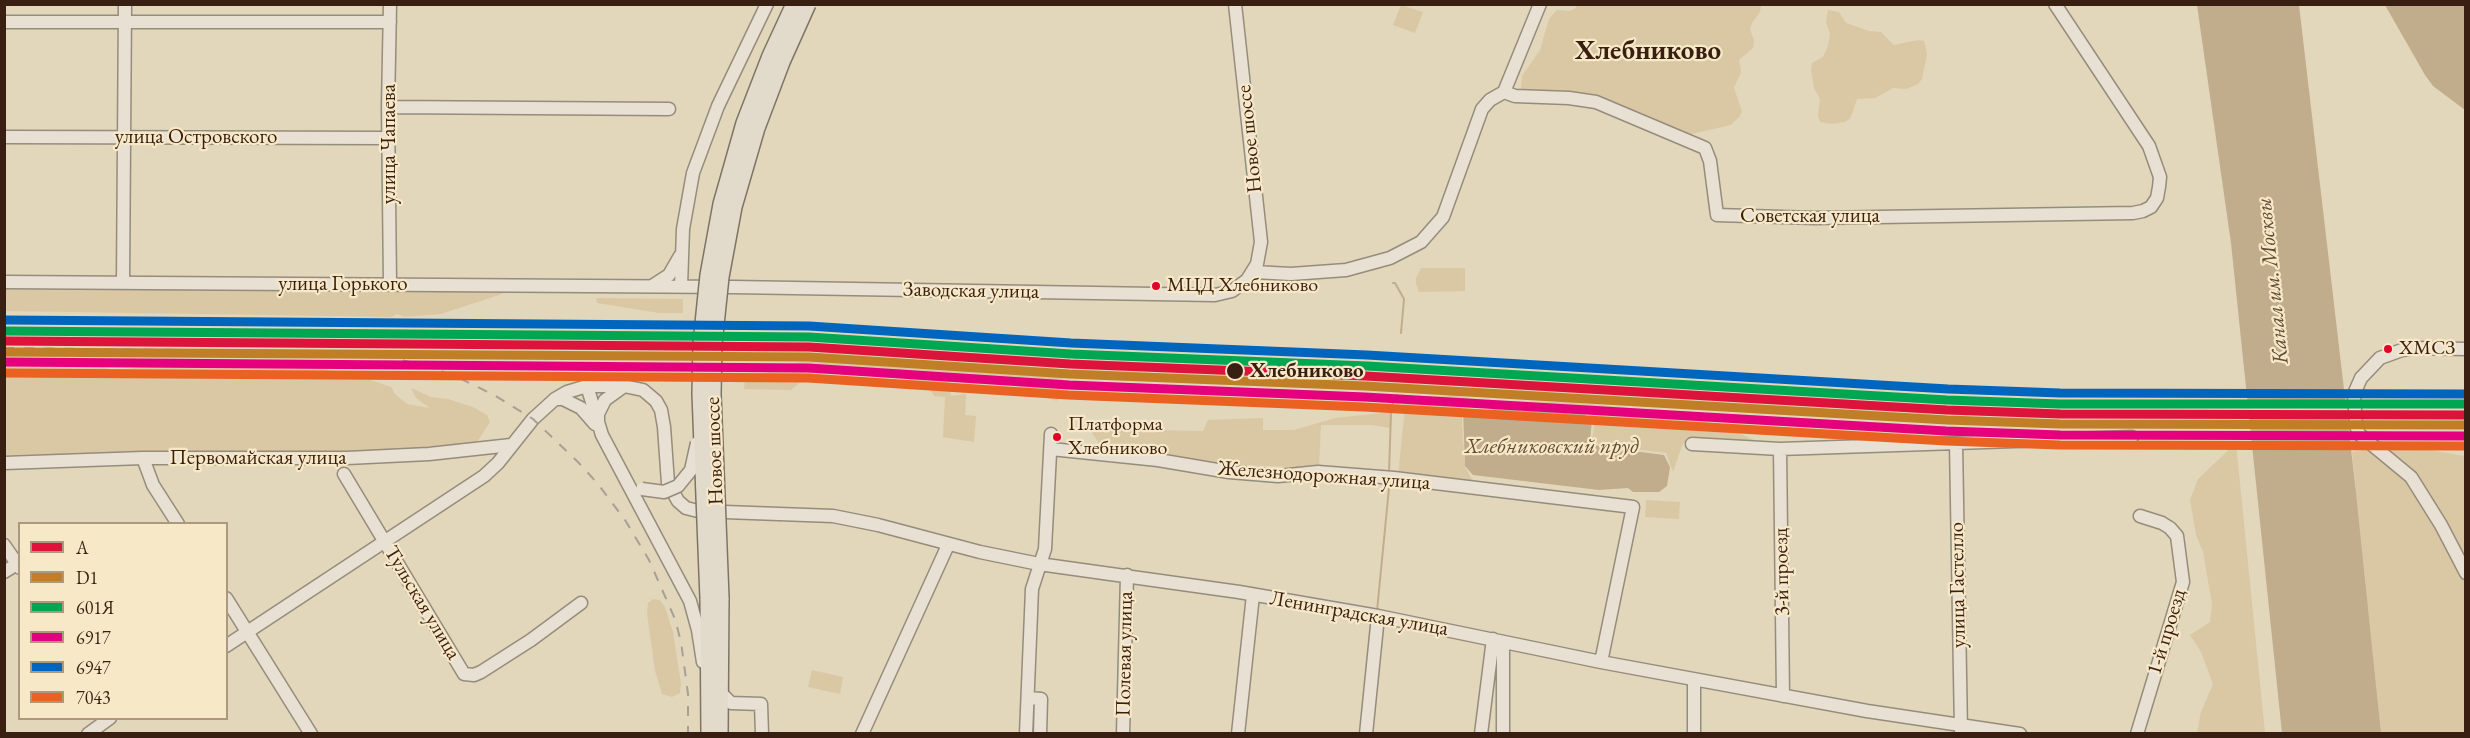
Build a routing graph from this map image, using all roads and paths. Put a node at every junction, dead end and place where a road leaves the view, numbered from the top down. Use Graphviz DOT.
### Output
graph roads {
  1 [pos="125,4"];
  2 [pos="390,4"];
  3 [pos="767,4"];
  4 [pos="794,4"];
  5 [pos="808,4"];
  6 [pos="1235,4"];
  7 [pos="1540,4"];
  8 [pos="2055,4"];
  9 [pos="4,22"];
  10 [pos="125,22"];
  11 [pos="390,22"];
  12 [pos="1504,92"];
  13 [pos="388,107"];
  14 [pos="669,109"];
  15 [pos="4,137"];
  16 [pos="126,138"];
  17 [pos="388,138"];
  18 [pos="682,251"];
  19 [pos="1254,272"];
  20 [pos="4,282"];
  21 [pos="123,283"];
  22 [pos="390,284"];
  23 [pos="651,286"];
  24 [pos="681,286"];
  25 [pos="711,287"];
  26 [pos="2466,349"];
  27 [pos="587,386"];
  28 [pos="624,386"];
  29 [pos="700,394"];
  30 [pos="555,399"];
  31 [pos="598,427"];
  32 [pos="1051,434"];
  33 [pos="2132,437"];
  34 [pos="1956,443"];
  35 [pos="1692,444"];
  36 [pos="511,445"];
  37 [pos="1051,449"];
  38 [pos="1780,449"];
  39 [pos="143,458"];
  40 [pos="4,464"];
  41 [pos="619,467"];
  42 [pos="344,474"];
  43 [pos="2140,516"];
  44 [pos="177,522"];
  45 [pos="385,541"];
  46 [pos="4,545"];
  47 [pos="948,545"];
  48 [pos="1039,564"];
  49 [pos="18,566"];
  50 [pos="4,572"];
  51 [pos="2466,573"];
  52 [pos="1127,575"];
  53 [pos="1253,595"];
  54 [pos="714,599"];
  55 [pos="228,601"];
  56 [pos="581,603"];
  57 [pos="1378,616"];
  58 [pos="249,632"];
  59 [pos="1498,641"];
  60 [pos="228,645"];
  61 [pos="1601,662"];
  62 [pos="1694,680"];
  63 [pos="1783,696"];
  64 [pos="1034,698"];
  65 [pos="720,706"];
  66 [pos="107,720"];
  67 [pos="1961,730"];
  68 [pos="88,734"];
  69 [pos="311,734"];
  70 [pos="709,734"];
  71 [pos="720,734"];
  72 [pos="762,734"];
  73 [pos="862,734"];
  74 [pos="1026,734"];
  75 [pos="1040,734"];
  76 [pos="1123,734"];
  77 [pos="1238,734"];
  78 [pos="1366,734"];
  79 [pos="1481,734"];
  80 [pos="1503,734"];
  81 [pos="1694,734"];
  82 [pos="2020,734"];
  83 [pos="2137,734"];
  1 -- 10 [label="street"];
  2 -- 11 [label="street, улица Чапаева"];
  3 -- 18 [label="street"];
  4 -- 29 [label="main road, Новое шоссе, bridge"];
  5 -- 54 [label="main road, Новое шоссе, bridge"];
  6 -- 19 [label="street, Новое шоссе"];
  7 -- 12 [label="street"];
  8 -- 12 [label="street, Советская улица"];
  9 -- 10 [label="street"];
  10 -- 11 [label="street"];
  10 -- 16 [label="street"];
  11 -- 13 [label="street, улица Чапаева"];
  12 -- 19 [label="street"];
  13 -- 14 [label="street"];
  13 -- 17 [label="street, улица Чапаева"];
  15 -- 16 [label="street, улица Островского"];
  16 -- 17 [label="street, улица Островского"];
  16 -- 21 [label="street"];
  17 -- 22 [label="street, улица Чапаева"];
  18 -- 23 [label="street"];
  18 -- 24 [label="street"];
  18 -- 25 [label="street"];
  19 -- 25 [label="street, Заводская улица"];
  20 -- 21 [label="street, улица Горького"];
  21 -- 22 [label="street, улица Горького"];
  22 -- 23 [label="street, улица Горького"];
  23 -- 24 [label="street, улица Горького"];
  24 -- 25 [label="street, Заводская улица"];
  26 -- 51 [label="street"];
  27 -- 28 [label="street"];
  27 -- 30 [label="street"];
  27 -- 31 [label="street"];
  28 -- 31 [label="street"];
  28 -- 47 [label="street, Ленинградская улица"];
  29 -- 41 [label="street, bridge"];
  29 -- 54 [label="main road, Новое шоссе, bridge"];
  30 -- 31 [label="street"];
  30 -- 36 [label="street"];
  31 -- 41 [label="street"];
  32 -- 37 [label="street"];
  33 -- 34 [label="street"];
  34 -- 38 [label="street"];
  34 -- 67 [label="street, улица Гастелло"];
  35 -- 38 [label="street"];
  36 -- 39 [label="street, Первомайская улица"];
  36 -- 45 [label="street"];
  37 -- 48 [label="street"];
  37 -- 61 [label="street, Железнодорожная улица"];
  38 -- 63 [label="street, 3-й проезд"];
  39 -- 40 [label="street, Первомайская улица"];
  39 -- 44 [label="street"];
  41 -- 65 [label="street"];
  42 -- 45 [label="street, Тульская улица"];
  43 -- 83 [label="street, 1-й проезд"];
  45 -- 56 [label="street, Тульская улица"];
  45 -- 58 [label="street"];
  46 -- 49 [label="street"];
  47 -- 48 [label="street, Ленинградская улица"];
  47 -- 73 [label="street"];
  48 -- 52 [label="street, Ленинградская улица"];
  48 -- 64 [label="street"];
  49 -- 50 [label="street"];
  52 -- 53 [label="street, Ленинградская улица"];
  52 -- 76 [label="street, Полевая улица"];
  53 -- 57 [label="street, Ленинградская улица"];
  53 -- 77 [label="street"];
  54 -- 65 [label="main road, Новое шоссе"];
  54 -- 65 [label="main road, Новое шоссе"];
  55 -- 58 [label="street"];
  57 -- 59 [label="street, Ленинградская улица"];
  57 -- 78 [label="street"];
  58 -- 60 [label="street"];
  58 -- 69 [label="street"];
  59 -- 61 [label="street, Ленинградская улица"];
  59 -- 79 [label="street"];
  59 -- 80 [label="street"];
  61 -- 62 [label="street, Ленинградская улица"];
  62 -- 63 [label="street, Ленинградская улица"];
  62 -- 81 [label="street"];
  63 -- 67 [label="street, Ленинградская улица"];
  64 -- 74 [label="street"];
  64 -- 75 [label="street"];
  65 -- 70 [label="main road, Новое шоссе"];
  65 -- 71 [label="main road, Новое шоссе"];
  65 -- 72 [label="street"];
  66 -- 68 [label="street"];
  67 -- 82 [label="street, Ленинградская улица"];
}
